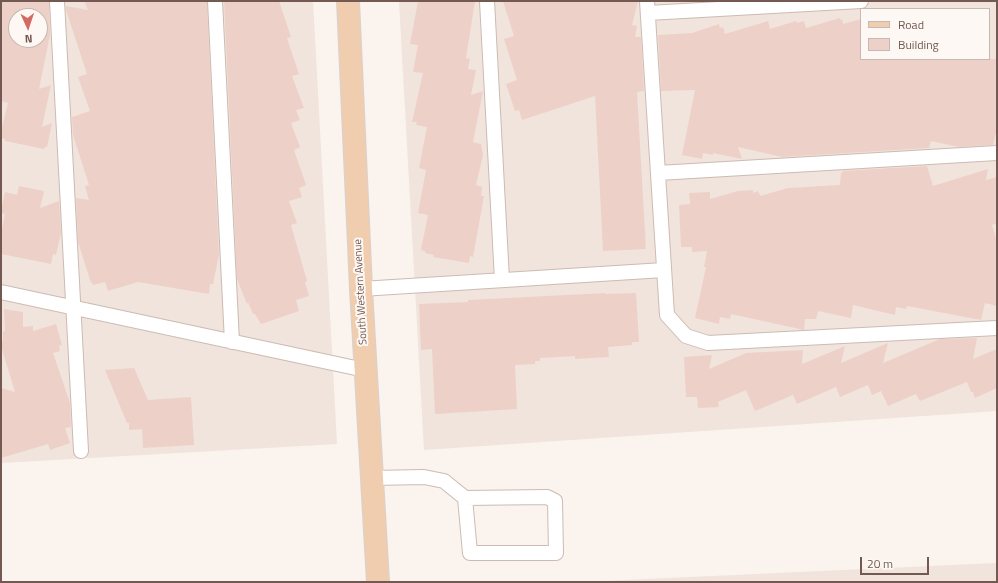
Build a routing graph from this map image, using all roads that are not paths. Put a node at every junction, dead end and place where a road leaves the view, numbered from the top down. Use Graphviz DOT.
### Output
graph roads {
  1 [pos="57,1"];
  2 [pos="215,1"];
  3 [pos="348,1"];
  4 [pos="487,1"];
  5 [pos="861,1"];
  6 [pos="648,7"];
  7 [pos="997,154"];
  8 [pos="658,173"];
  9 [pos="664,270"];
  10 [pos="502,280"];
  11 [pos="361,289"];
  12 [pos="1,292"];
  13 [pos="73,308"];
  14 [pos="997,328"];
  15 [pos="232,342"];
  16 [pos="365,370"];
  17 [pos="81,451"];
  18 [pos="372,478"];
  19 [pos="464,498"];
  20 [pos="378,582"];
  1 -- 13 [label="lane"];
  2 -- 15 [label="lane"];
  3 -- 11 [label="main road, South Western Avenue"];
  4 -- 10 [label="lane"];
  5 -- 6 [label="lane"];
  6 -- 8 [label="lane"];
  7 -- 8 [label="lane"];
  8 -- 9 [label="lane"];
  9 -- 10 [label="lane"];
  9 -- 14 [label="lane"];
  10 -- 11 [label="lane"];
  11 -- 16 [label="main road, South Western Avenue"];
  12 -- 13 [label="lane"];
  13 -- 15 [label="lane"];
  13 -- 17 [label="lane"];
  15 -- 16 [label="lane"];
  16 -- 18 [label="main road, South Western Avenue"];
  18 -- 19 [label="lane"];
  18 -- 20 [label="main road, South Western Avenue"];
  19 -- 19 [label="lane"];
}
